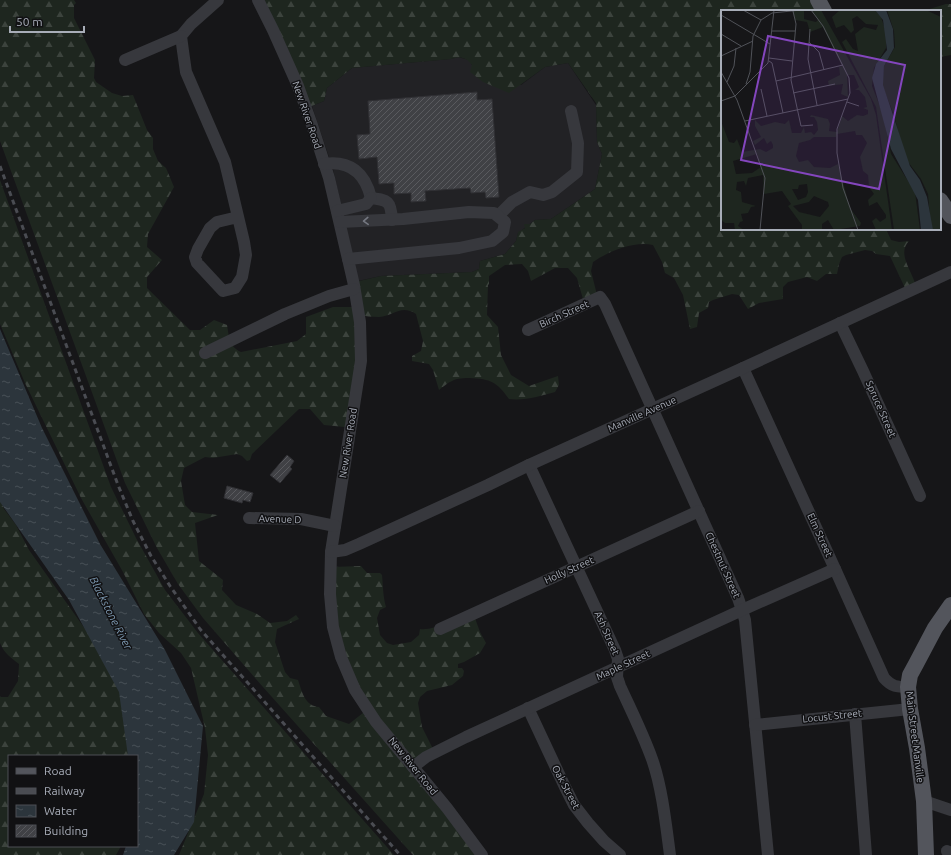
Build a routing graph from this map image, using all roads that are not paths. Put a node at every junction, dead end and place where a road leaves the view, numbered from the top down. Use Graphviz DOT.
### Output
graph roads {
  1 [pos="218,0"];
  2 [pos="258,0"];
  3 [pos="818,0"];
  4 [pos="823,10"];
  5 [pos="181,36"];
  6 [pos="125,60"];
  7 [pos="572,111"];
  8 [pos="324,164"];
  9 [pos="371,198"];
  10 [pos="941,201"];
  11 [pos="339,216"];
  12 [pos="498,216"];
  13 [pos="951,216"];
  14 [pos="238,217"];
  15 [pos="392,220"];
  16 [pos="348,259"];
  17 [pos="951,272"];
  18 [pos="354,289"];
  19 [pos="600,297"];
  20 [pos="840,323"];
  21 [pos="528,330"];
  22 [pos="205,353"];
  23 [pos="743,368"];
  24 [pos="652,409"];
  25 [pos="529,465"];
  26 [pos="920,496"];
  27 [pos="699,511"];
  28 [pos="249,518"];
  29 [pos="335,526"];
  30 [pos="331,552"];
  31 [pos="576,566"];
  32 [pos="835,569"];
  33 [pos="951,605"];
  34 [pos="742,610"];
  35 [pos="440,629"];
  36 [pos="617,667"];
  37 [pos="908,686"];
  38 [pos="528,708"];
  39 [pos="910,709"];
  40 [pos="855,714"];
  41 [pos="755,725"];
  42 [pos="413,767"];
  43 [pos="924,801"];
  44 [pos="951,810"];
  45 [pos="482,855"];
  46 [pos="620,855"];
  47 [pos="670,855"];
  48 [pos="768,855"];
  49 [pos="866,855"];
  50 [pos="926,855"];
  1 -- 5 [label="street"];
  2 -- 8 [label="street, New River Road"];
  3 -- 4 [label="main road"];
  5 -- 6 [label="street"];
  5 -- 14 [label="street"];
  7 -- 12 [label="street"];
  8 -- 9 [label="street"];
  8 -- 11 [label="street, New River Road"];
  9 -- 11 [label="street"];
  9 -- 15 [label="street"];
  10 -- 13 [label="main road"];
  15 -- 11 [label="street, one-way"];
  11 -- 16 [label="street, New River Road"];
  12 -- 15 [label="street"];
  12 -- 16 [label="street"];
  14 -- 14 [label="street"];
  16 -- 18 [label="street, New River Road"];
  17 -- 20 [label="street, Manville Avenue"];
  18 -- 22 [label="street"];
  18 -- 29 [label="street, New River Road"];
  19 -- 21 [label="street, Birch Street"];
  19 -- 24 [label="street, Chestnut Street"];
  20 -- 23 [label="street, Manville Avenue"];
  20 -- 26 [label="street, Spruce Street"];
  23 -- 24 [label="street, Manville Avenue"];
  23 -- 32 [label="street, Elm Street"];
  24 -- 25 [label="street, Manville Avenue"];
  24 -- 27 [label="street, Chestnut Street"];
  25 -- 30 [label="street, Manville Avenue"];
  25 -- 31 [label="street, Ash Street"];
  27 -- 31 [label="street, Holly Street"];
  27 -- 34 [label="street, Chestnut Street"];
  28 -- 29 [label="street, Avenue D"];
  29 -- 30 [label="street, New River Road"];
  30 -- 42 [label="street, New River Road"];
  31 -- 35 [label="street, Holly Street"];
  31 -- 36 [label="street, Ash Street"];
  32 -- 34 [label="street, Maple Street"];
  32 -- 37 [label="street, Elm Street"];
  33 -- 37 [label="main road, Main Street Manville"];
  34 -- 36 [label="street, Maple Street"];
  34 -- 41 [label="street, Chestnut Street"];
  36 -- 38 [label="street, Maple Street"];
  36 -- 47 [label="street, Ash Street"];
  37 -- 39 [label="main road, Main Street Manville"];
  38 -- 42 [label="street, Maple Street"];
  38 -- 46 [label="street, Oak Street"];
  39 -- 40 [label="street, Locust Street"];
  39 -- 43 [label="main road, Main Street Manville"];
  40 -- 41 [label="street, Locust Street"];
  40 -- 49 [label="street"];
  41 -- 48 [label="street, Chestnut Street"];
  42 -- 45 [label="street, New River Road"];
  43 -- 44 [label="street"];
  43 -- 50 [label="main road, Main Street Manville"];
}
